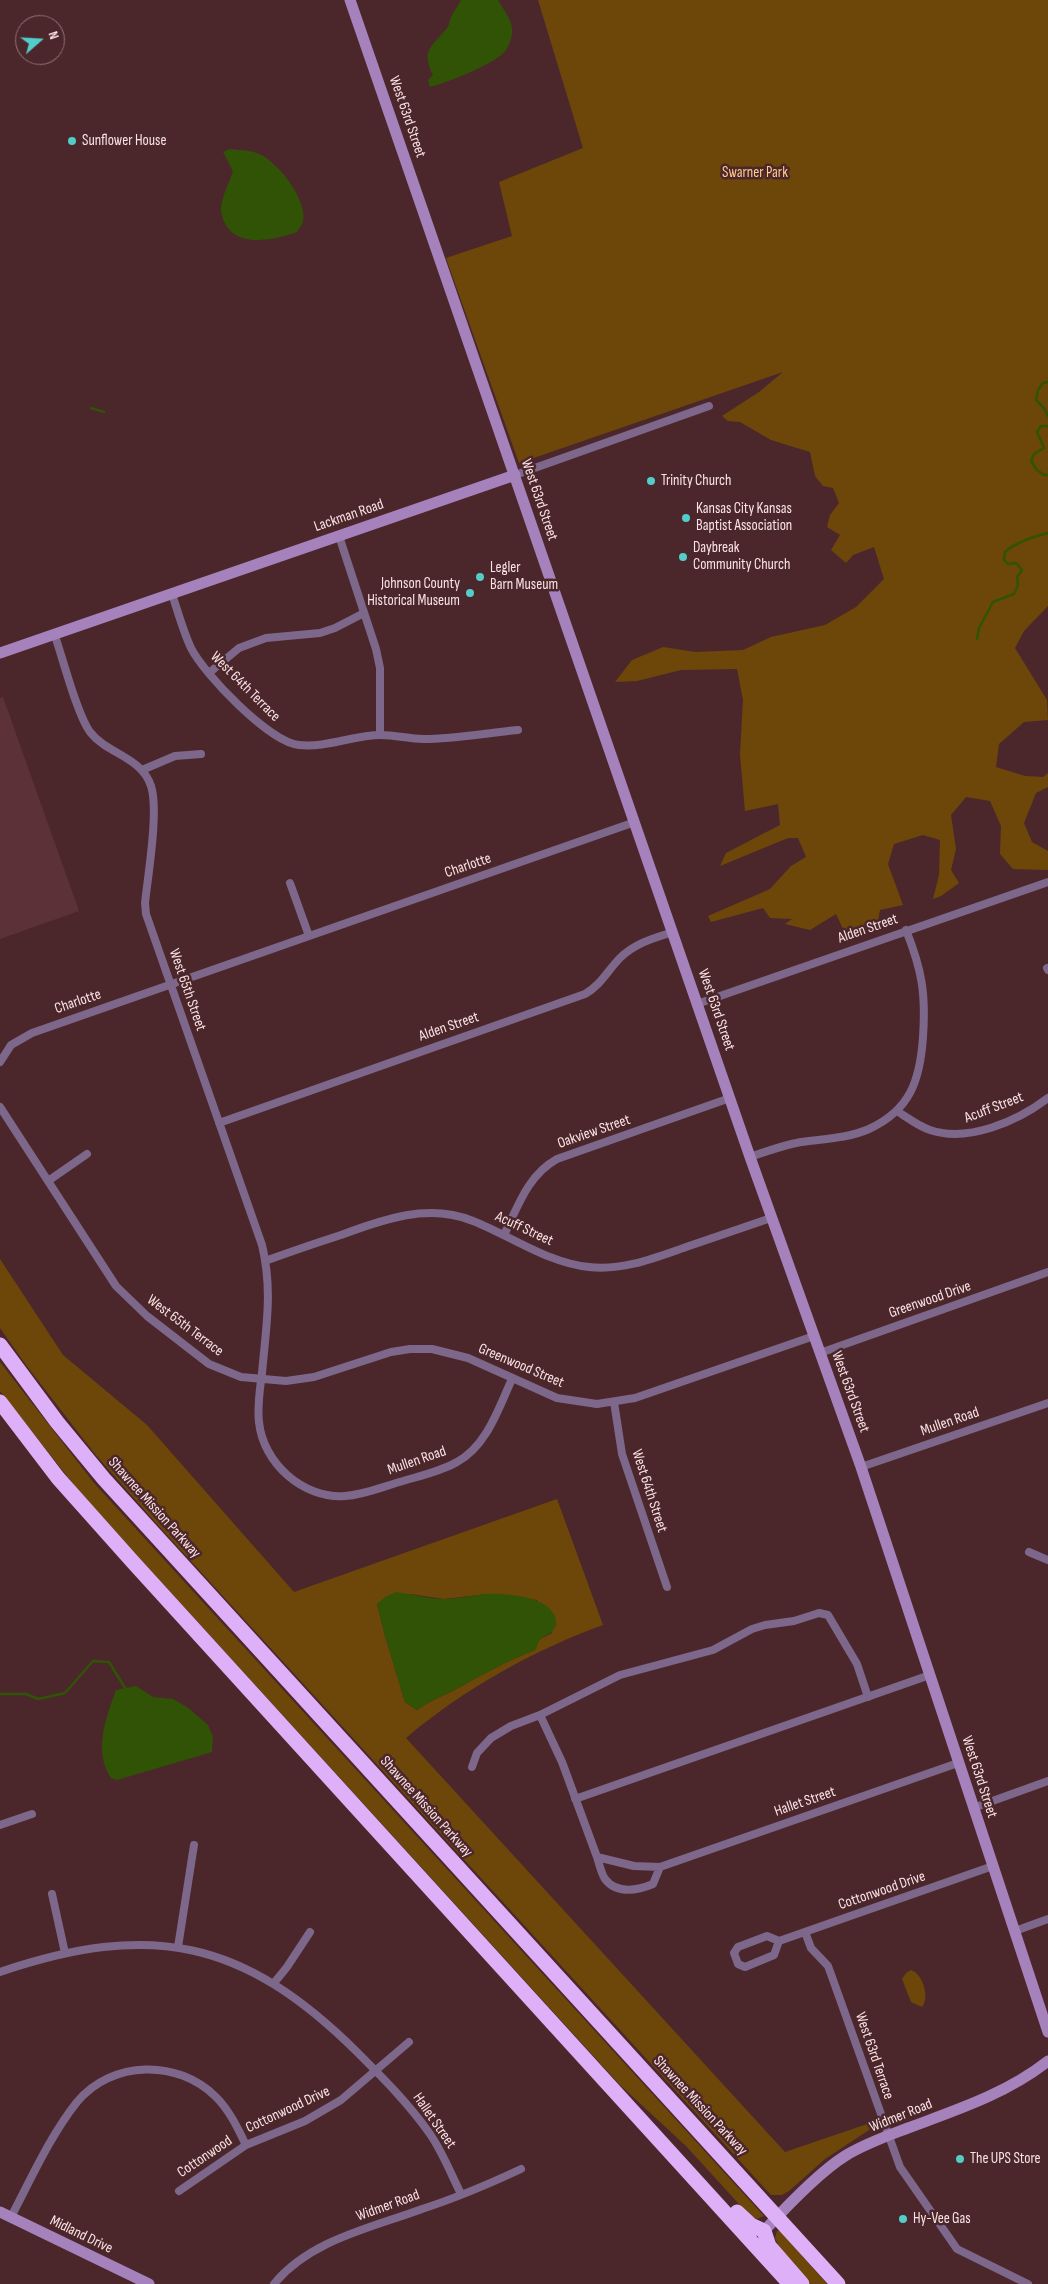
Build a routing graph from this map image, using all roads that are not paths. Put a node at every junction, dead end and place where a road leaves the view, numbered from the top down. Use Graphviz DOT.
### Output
graph roads {
  1 [pos="350,0"];
  2 [pos="709,406"];
  3 [pos="515,475"];
  4 [pos="339,536"];
  5 [pos="172,594"];
  6 [pos="364,613"];
  7 [pos="55,636"];
  8 [pos="0,654"];
  9 [pos="209,673"];
  10 [pos="518,730"];
  11 [pos="380,735"];
  12 [pos="201,754"];
  13 [pos="142,770"];
  14 [pos="635,822"];
  15 [pos="1048,882"];
  16 [pos="290,883"];
  17 [pos="906,930"];
  18 [pos="673,932"];
  19 [pos="309,936"];
  20 [pos="170,984"];
  21 [pos="697,1004"];
  22 [pos="2,1058"];
  23 [pos="730,1098"];
  24 [pos="1048,1098"];
  25 [pos="0,1107"];
  26 [pos="897,1111"];
  27 [pos="219,1122"];
  28 [pos="86,1154"];
  29 [pos="750,1157"];
  30 [pos="48,1181"];
  31 [pos="771,1218"];
  32 [pos="504,1235"];
  33 [pos="265,1261"];
  34 [pos="1048,1272"];
  35 [pos="814,1336"];
  36 [pos="0,1345"];
  37 [pos="820,1353"];
  38 [pos="261,1379"];
  39 [pos="512,1379"];
  40 [pos="0,1402"];
  41 [pos="614,1402"];
  42 [pos="1048,1403"];
  43 [pos="860,1467"];
  44 [pos="1029,1552"];
  45 [pos="1048,1560"];
  46 [pos="667,1587"];
  47 [pos="930,1675"];
  48 [pos="868,1697"];
  49 [pos="540,1715"];
  50 [pos="958,1762"];
  51 [pos="472,1767"];
  52 [pos="1048,1781"];
  53 [pos="575,1798"];
  54 [pos="974,1808"];
  55 [pos="32,1814"];
  56 [pos="0,1826"];
  57 [pos="194,1845"];
  58 [pos="596,1857"];
  59 [pos="993,1866"];
  60 [pos="660,1867"];
  61 [pos="52,1894"];
  62 [pos="1048,1919"];
  63 [pos="1015,1931"];
  64 [pos="310,1932"];
  65 [pos="805,1932"];
  66 [pos="779,1941"];
  67 [pos="178,1947"];
  68 [pos="65,1953"];
  69 [pos="0,1972"];
  70 [pos="274,1983"];
  71 [pos="1048,2032"];
  72 [pos="409,2042"];
  73 [pos="1048,2062"];
  74 [pos="376,2071"];
  75 [pos="655,2136"];
  76 [pos="887,2136"];
  77 [pos="246,2145"];
  78 [pos="521,2168"];
  79 [pos="179,2191"];
  80 [pos="461,2194"];
  81 [pos="5,2215"];
  82 [pos="778,2217"];
  83 [pos="764,2231"];
  84 [pos="149,2284"];
  85 [pos="274,2284"];
  86 [pos="790,2284"];
  87 [pos="802,2284"];
  88 [pos="838,2284"];
  89 [pos="1028,2284"];
  1 -- 3 [label="street, West 63rd Street"];
  2 -- 3 [label="street, Lackman Road"];
  3 -- 4 [label="street, Lackman Road"];
  3 -- 14 [label="street, West 63rd Street"];
  4 -- 5 [label="street, Lackman Road"];
  4 -- 6 [label="street"];
  5 -- 7 [label="street, Lackman Road"];
  5 -- 9 [label="street, West 64th Terrace"];
  6 -- 9 [label="street"];
  6 -- 11 [label="street"];
  7 -- 8 [label="street, Lackman Road"];
  7 -- 13 [label="street"];
  9 -- 11 [label="street, West 64th Terrace"];
  10 -- 11 [label="street, West 64th Terrace"];
  12 -- 13 [label="street"];
  13 -- 20 [label="street, West 65th Street"];
  14 -- 18 [label="street, West 63rd Street"];
  14 -- 19 [label="street, Charlotte"];
  15 -- 17 [label="street, Alden Street"];
  16 -- 19 [label="street"];
  17 -- 21 [label="street, Alden Street"];
  17 -- 26 [label="street"];
  18 -- 21 [label="street, West 63rd Street"];
  18 -- 27 [label="street, Alden Street"];
  19 -- 20 [label="street, Charlotte"];
  20 -- 22 [label="street, Charlotte"];
  20 -- 27 [label="street, West 65th Street"];
  21 -- 23 [label="street, West 63rd Street"];
  23 -- 29 [label="street, West 63rd Street"];
  23 -- 32 [label="street, Oakview Street"];
  24 -- 26 [label="street, Acuff Street"];
  25 -- 30 [label="street, West 65th Terrace"];
  26 -- 29 [label="street"];
  27 -- 33 [label="street, West 65th Street"];
  28 -- 30 [label="street"];
  29 -- 31 [label="street, West 63rd Street"];
  30 -- 38 [label="street, West 65th Terrace"];
  31 -- 32 [label="street, Acuff Street"];
  31 -- 35 [label="street, West 63rd Street"];
  32 -- 33 [label="street, Acuff Street"];
  33 -- 38 [label="street, West 65th Street"];
  34 -- 37 [label="street, Greenwood Drive"];
  35 -- 37 [label="street, West 63rd Street"];
  35 -- 41 [label="street, Greenwood Street"];
  36 -- 82 [label="highway, Shawnee Mission Parkway"];
  37 -- 43 [label="street, West 63rd Street"];
  38 -- 39 [label="street, Greenwood Street"];
  38 -- 39 [label="street, Mullen Road"];
  39 -- 41 [label="street, Greenwood Street"];
  40 -- 75 [label="highway"];
  41 -- 46 [label="street, West 64th Street"];
  42 -- 43 [label="street, Mullen Road"];
  43 -- 47 [label="street, West 63rd Street"];
  44 -- 45 [label="street"];
  47 -- 48 [label="street"];
  47 -- 50 [label="street, West 63rd Street"];
  48 -- 49 [label="street"];
  48 -- 53 [label="street"];
  49 -- 51 [label="street"];
  49 -- 53 [label="street"];
  50 -- 54 [label="street, West 63rd Street"];
  50 -- 60 [label="street, Hallet Street"];
  52 -- 54 [label="street"];
  53 -- 58 [label="street"];
  54 -- 59 [label="street, West 63rd Street"];
  55 -- 56 [label="street"];
  57 -- 67 [label="street"];
  58 -- 60 [label="street, Hallet Street"];
  58 -- 60 [label="street"];
  59 -- 63 [label="street, West 63rd Street"];
  59 -- 65 [label="street, Cottonwood Drive"];
  61 -- 68 [label="street"];
  62 -- 63 [label="street"];
  63 -- 71 [label="street, West 63rd Street"];
  64 -- 70 [label="street"];
  65 -- 66 [label="street, Cottonwood Drive"];
  65 -- 76 [label="street, West 63rd Terrace"];
  66 -- 66 [label="street, Cottonwood Drive"];
  67 -- 68 [label="street, Hallet Street"];
  67 -- 70 [label="street, Hallet Street"];
  68 -- 69 [label="street, Hallet Street"];
  70 -- 74 [label="street, Hallet Street"];
  72 -- 74 [label="street"];
  73 -- 76 [label="street, Widmer Road"];
  74 -- 77 [label="street, Cottonwood Drive"];
  74 -- 80 [label="street, Hallet Street"];
  75 -- 83 [label="highway"];
  75 -- 86 [label="highway"];
  76 -- 82 [label="street, Widmer Road"];
  76 -- 89 [label="street, West 63rd Terrace"];
  77 -- 79 [label="street, Cottonwood"];
  77 -- 81 [label="street, Cottonwood Drive"];
  78 -- 80 [label="street, Widmer Road"];
  80 -- 85 [label="street, Widmer Road"];
  81 -- 84 [label="street, Midland Drive"];
  82 -- 83 [label="street, Widmer Road"];
  82 -- 88 [label="highway, Shawnee Mission Parkway"];
  83 -- 87 [label="highway"];
}
